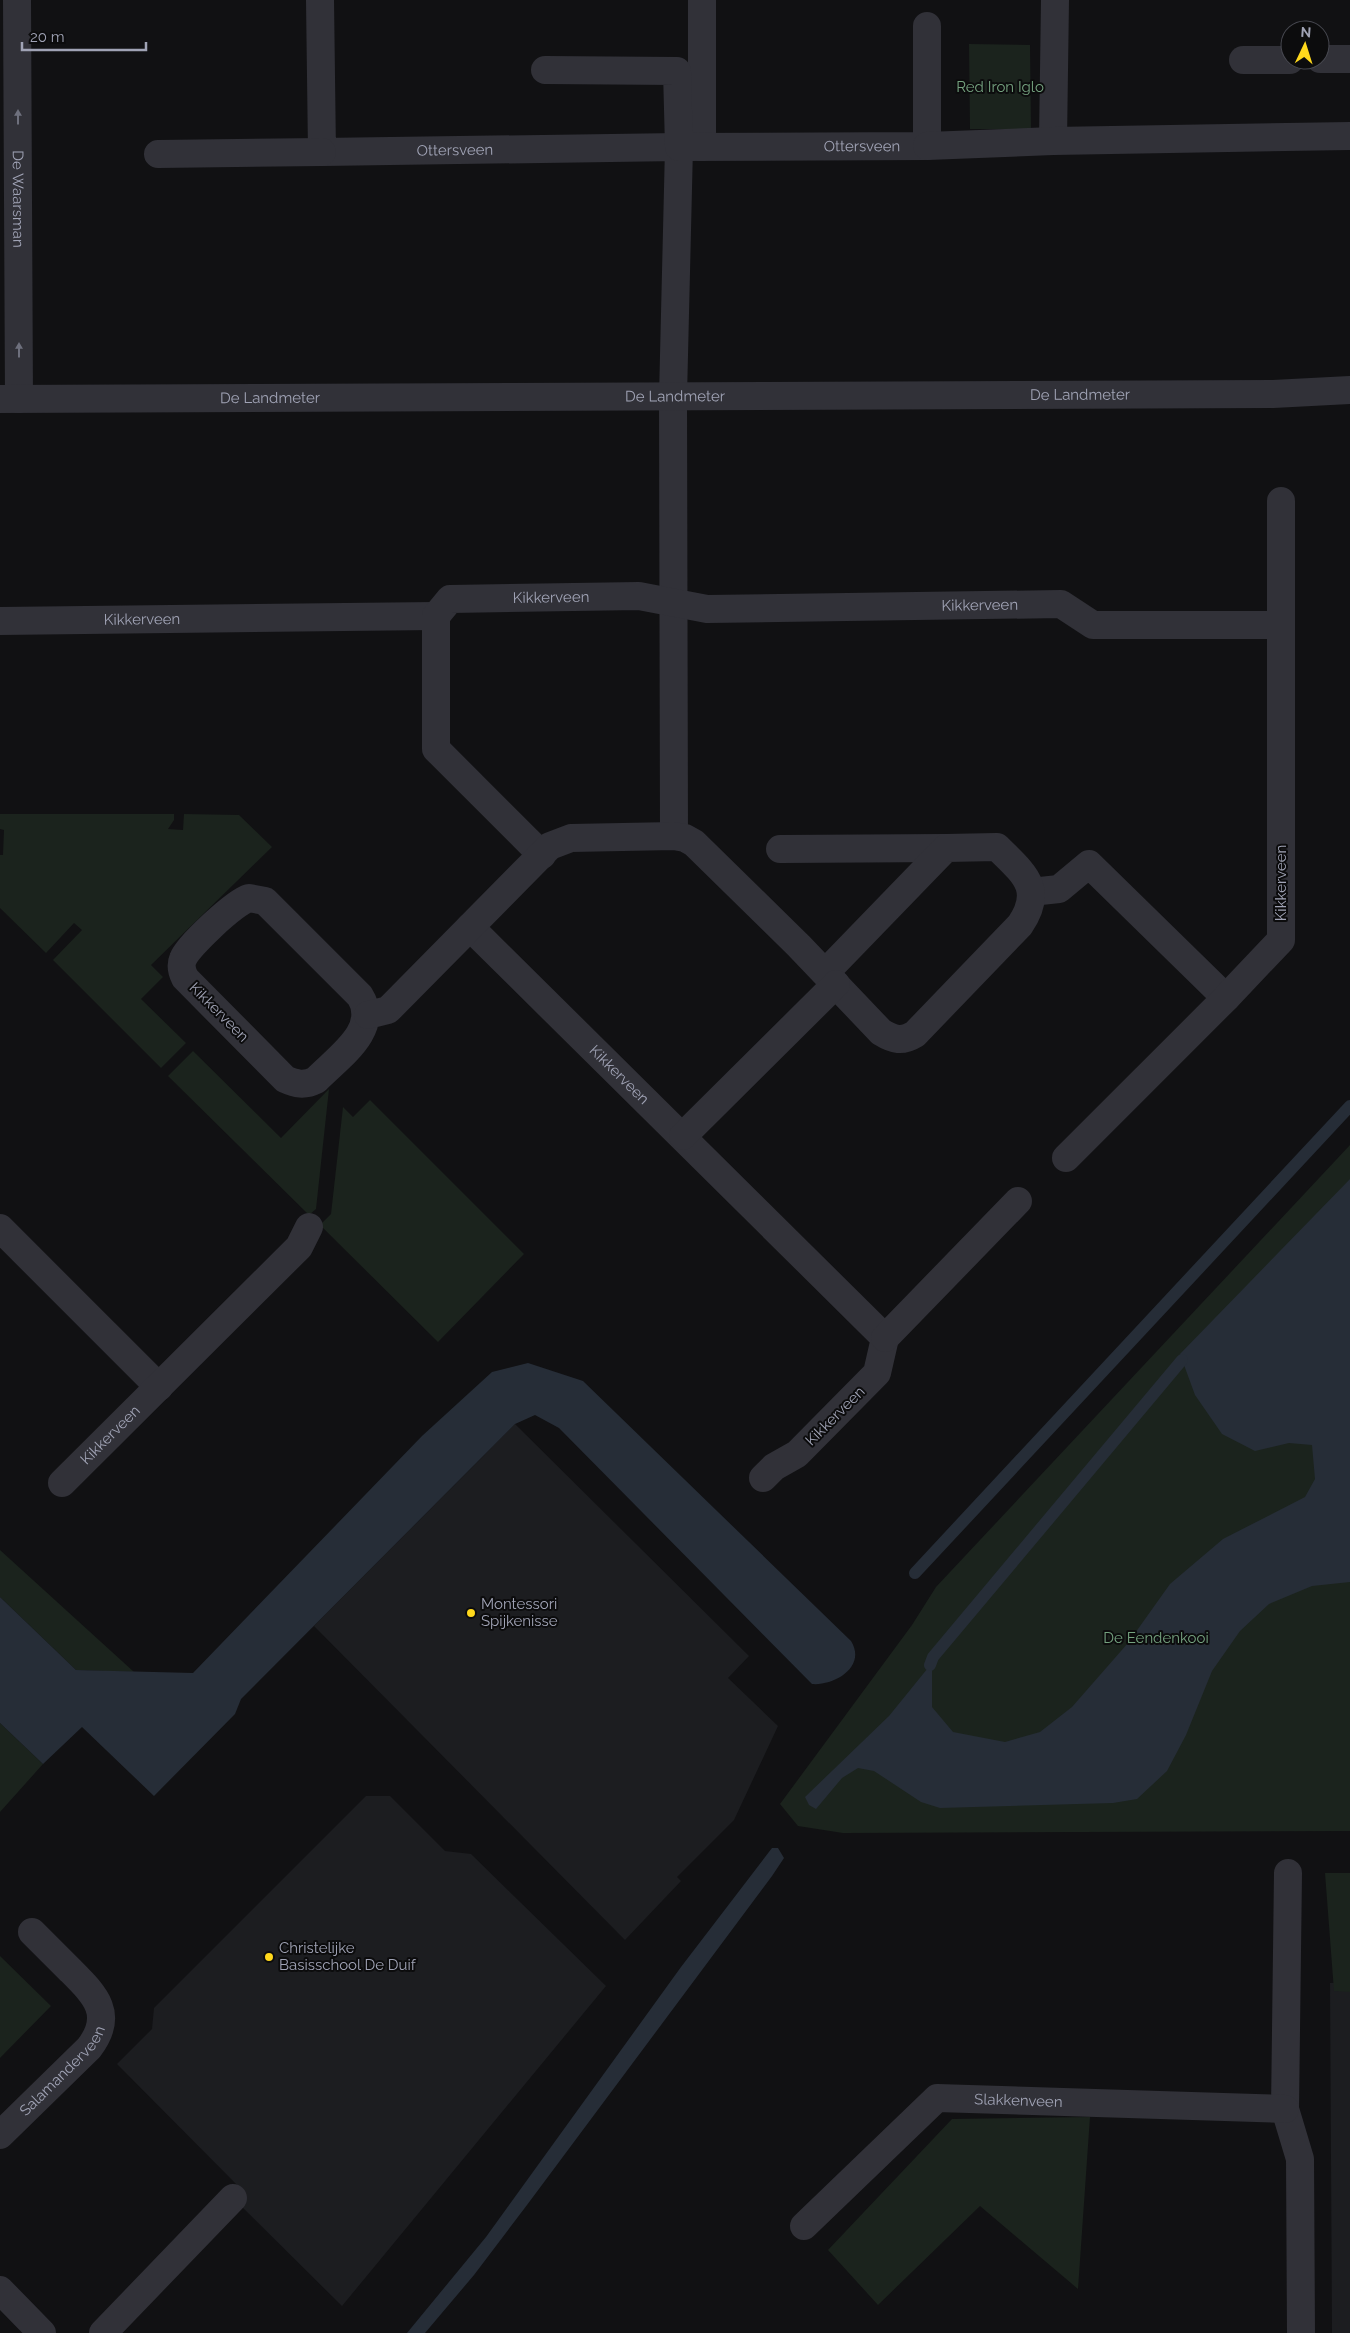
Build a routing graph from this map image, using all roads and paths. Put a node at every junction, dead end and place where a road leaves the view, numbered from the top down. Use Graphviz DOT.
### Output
graph roads {
  1 [pos="17,0"];
  2 [pos="320,0"];
  3 [pos="702,0"];
  4 [pos="1056,0"];
  5 [pos="927,26"];
  6 [pos="1350,59"];
  7 [pos="1243,60"];
  8 [pos="1280,60"];
  9 [pos="1330,60"];
  10 [pos="544,70"];
  11 [pos="1350,136"];
  12 [pos="1053,141"];
  13 [pos="926,146"];
  14 [pos="690,147"];
  15 [pos="322,152"];
  16 [pos="158,154"];
  17 [pos="1350,390"];
  18 [pos="673,397"];
  19 [pos="10,399"];
  20 [pos="1281,501"];
  21 [pos="673,603"];
  22 [pos="436,616"];
  23 [pos="0,621"];
  24 [pos="1281,625"];
  25 [pos="674,836"];
  26 [pos="946,848"];
  27 [pos="780,849"];
  28 [pos="542,855"];
  29 [pos="1031,892"];
  30 [pos="470,927"];
  31 [pos="830,978"];
  32 [pos="1226,998"];
  33 [pos="368,1015"];
  34 [pos="683,1136"];
  35 [pos="1066,1158"];
  36 [pos="1018,1201"];
  37 [pos="309,1227"];
  38 [pos="0,1228"];
  39 [pos="885,1338"];
  40 [pos="159,1387"];
  41 [pos="763,1478"];
  42 [pos="62,1484"];
  43 [pos="1288,1873"];
  44 [pos="32,1932"];
  45 [pos="1285,2109"];
  46 [pos="0,2135"];
  47 [pos="233,2198"];
  48 [pos="804,2226"];
  49 [pos="0,2290"];
  50 [pos="42,2333"];
  51 [pos="103,2333"];
  52 [pos="1301,2333"];
  19 -- 1 [label="street, De Waarsman, one-way"];
  2 -- 15 [label="street"];
  3 -- 14 [label="street"];
  4 -- 12 [label="street"];
  5 -- 13 [label="street"];
  6 -- 9 [label="street"];
  7 -- 8 [label="street"];
  10 -- 14 [label="street"];
  11 -- 12 [label="street, Ottersveen"];
  12 -- 13 [label="street, Ottersveen"];
  13 -- 14 [label="street, Ottersveen"];
  14 -- 15 [label="street, Ottersveen"];
  14 -- 18 [label="street"];
  15 -- 16 [label="street, Ottersveen"];
  17 -- 18 [label="street, De Landmeter"];
  18 -- 19 [label="street, De Landmeter"];
  18 -- 21 [label="street"];
  20 -- 24 [label="street, Kikkerveen"];
  21 -- 22 [label="street, Kikkerveen"];
  21 -- 24 [label="street, Kikkerveen"];
  21 -- 25 [label="street"];
  22 -- 23 [label="street, Kikkerveen"];
  22 -- 28 [label="street"];
  24 -- 32 [label="street, Kikkerveen"];
  25 -- 28 [label="street"];
  25 -- 31 [label="street"];
  26 -- 27 [label="street"];
  26 -- 29 [label="street"];
  26 -- 31 [label="street"];
  28 -- 30 [label="street"];
  29 -- 31 [label="street"];
  29 -- 32 [label="street"];
  30 -- 33 [label="street"];
  30 -- 34 [label="street, Kikkerveen"];
  31 -- 34 [label="street"];
  32 -- 35 [label="street, Kikkerveen"];
  33 -- 33 [label="street, Kikkerveen"];
  34 -- 39 [label="street, Kikkerveen"];
  36 -- 39 [label="street"];
  37 -- 40 [label="street, Kikkerveen"];
  38 -- 40 [label="street"];
  39 -- 41 [label="street, Kikkerveen"];
  40 -- 42 [label="street, Kikkerveen"];
  43 -- 45 [label="street"];
  44 -- 46 [label="street, Salamanderveen"];
  45 -- 48 [label="street, Slakkenveen"];
  45 -- 52 [label="street"];
  47 -- 51 [label="street"];
  49 -- 50 [label="street"];
}
